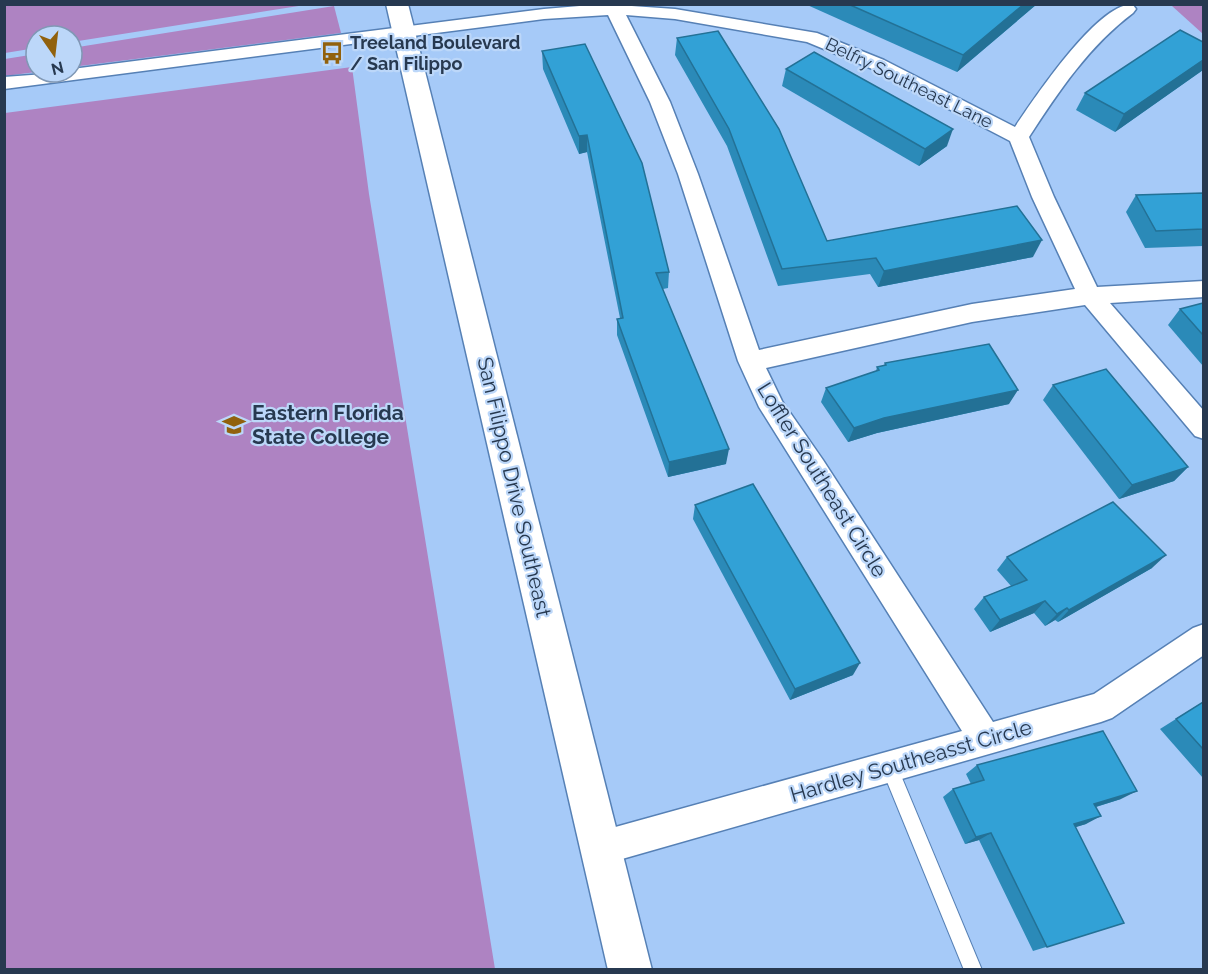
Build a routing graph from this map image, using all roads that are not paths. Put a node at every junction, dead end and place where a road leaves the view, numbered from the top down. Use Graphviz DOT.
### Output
graph roads {
  1 [pos="396,4"];
  2 [pos="1115,4"];
  3 [pos="614,7"];
  4 [pos="404,32"];
  5 [pos="4,83"];
  6 [pos="1019,137"];
  7 [pos="1203,289"];
  8 [pos="1089,294"];
  9 [pos="750,361"];
  10 [pos="1203,429"];
  11 [pos="1203,638"];
  12 [pos="985,740"];
  13 [pos="889,767"];
  14 [pos="601,848"];
  15 [pos="630,969"];
  16 [pos="973,969"];
  1 -- 4 [label="street, San Filippo Drive Southeast"];
  2 -- 6 [label="street"];
  3 -- 4 [label="street, Belfry Southeast Lane"];
  3 -- 6 [label="street, Belfry Southeast Lane"];
  3 -- 9 [label="street, Loffler Southeast Circle"];
  4 -- 5 [label="street, Belfry Southeast Lane"];
  4 -- 14 [label="street, San Filippo Drive Southeast"];
  6 -- 8 [label="street"];
  7 -- 8 [label="street"];
  8 -- 9 [label="street"];
  8 -- 10 [label="street"];
  9 -- 12 [label="street, Loffler Southeast Circle"];
  11 -- 12 [label="street, Hardley Southeasst Circle"];
  12 -- 13 [label="street, Hardley Southeasst Circle"];
  13 -- 14 [label="street, Hardley Southeasst Circle"];
  13 -- 16 [label="lane"];
  14 -- 15 [label="street, San Filippo Drive Southeast"];
}
